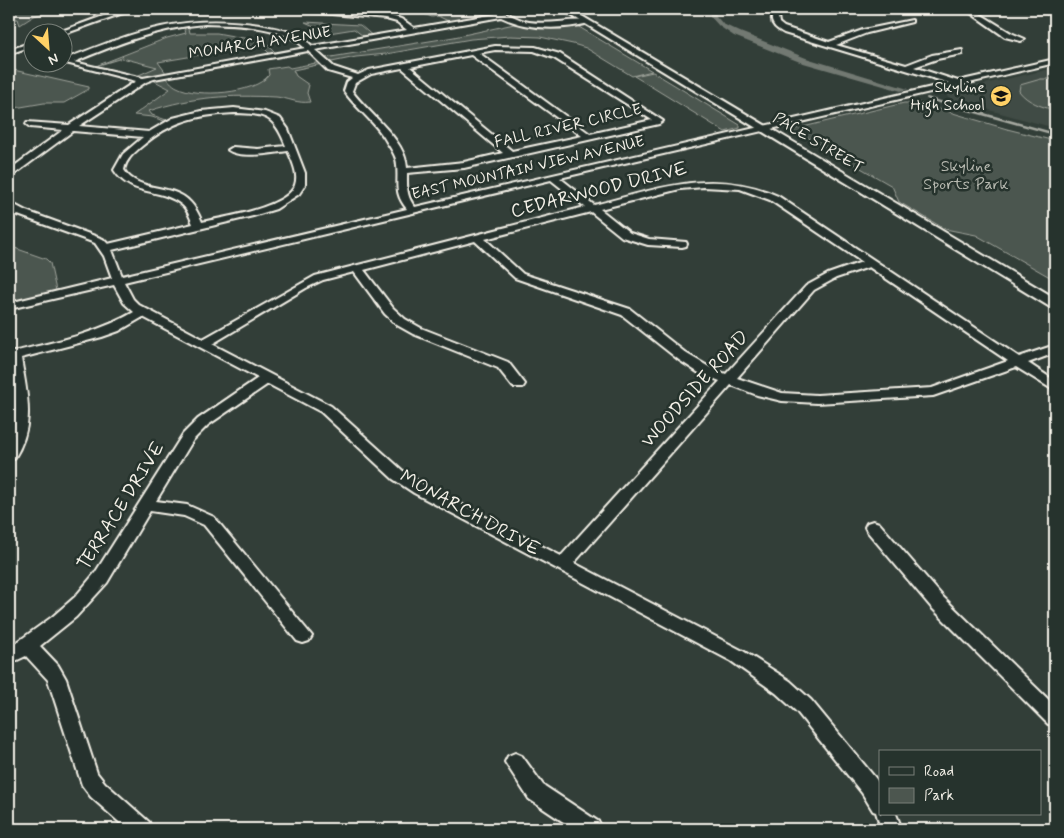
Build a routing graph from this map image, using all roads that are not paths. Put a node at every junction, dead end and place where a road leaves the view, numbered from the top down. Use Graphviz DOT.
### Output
graph roads {
  1 [pos="137,9"];
  2 [pos="300,9"];
  3 [pos="492,9"];
  4 [pos="565,9"];
  5 [pos="789,9"];
  6 [pos="968,9"];
  7 [pos="1044,9"];
  8 [pos="501,15"];
  9 [pos="1055,16"];
  10 [pos="73,21"];
  11 [pos="910,21"];
  12 [pos="587,22"];
  13 [pos="86,24"];
  14 [pos="72,29"];
  15 [pos="413,32"];
  16 [pos="1021,39"];
  17 [pos="829,45"];
  18 [pos="22,47"];
  19 [pos="309,49"];
  20 [pos="10,51"];
  21 [pos="472,52"];
  22 [pos="959,52"];
  23 [pos="72,59"];
  24 [pos="1055,61"];
  25 [pos="72,64"];
  26 [pos="403,64"];
  27 [pos="212,65"];
  28 [pos="905,68"];
  29 [pos="220,75"];
  30 [pos="356,77"];
  31 [pos="143,80"];
  32 [pos="958,83"];
  33 [pos="30,124"];
  34 [pos="72,127"];
  35 [pos="762,128"];
  36 [pos="150,135"];
  37 [pos="588,137"];
  38 [pos="290,148"];
  39 [pos="233,150"];
  40 [pos="512,155"];
  41 [pos="402,171"];
  42 [pos="9,174"];
  43 [pos="553,177"];
  44 [pos="9,206"];
  45 [pos="592,209"];
  46 [pos="413,210"];
  47 [pos="199,226"];
  48 [pos="478,238"];
  49 [pos="682,244"];
  50 [pos="106,248"];
  51 [pos="870,263"];
  52 [pos="358,269"];
  53 [pos="117,281"];
  54 [pos="1055,304"];
  55 [pos="9,306"];
  56 [pos="142,313"];
  57 [pos="203,344"];
  58 [pos="1055,348"];
  59 [pos="11,357"];
  60 [pos="1018,362"];
  61 [pos="267,378"];
  62 [pos="728,380"];
  63 [pos="518,384"];
  64 [pos="1055,387"];
  65 [pos="9,456"];
  66 [pos="145,505"];
  67 [pos="873,527"];
  68 [pos="564,564"];
  69 [pos="303,636"];
  70 [pos="28,646"];
  71 [pos="9,657"];
  72 [pos="1055,718"];
  73 [pos="515,762"];
  74 [pos="879,802"];
  75 [pos="886,816"];
  76 [pos="142,829"];
  77 [pos="592,829"];
  78 [pos="892,829"];
  1 -- 13 [label="street"];
  2 -- 15 [label="street"];
  3 -- 8 [label="street"];
  4 -- 12 [label="main road, PACE STREET"];
  5 -- 17 [label="street"];
  6 -- 16 [label="street"];
  7 -- 9 [label="street"];
  8 -- 12 [label="street"];
  8 -- 15 [label="street, MONARCH AVENUE"];
  10 -- 13 [label="street"];
  11 -- 17 [label="street"];
  12 -- 35 [label="main road, PACE STREET"];
  13 -- 14 [label="street"];
  15 -- 19 [label="street, MONARCH AVENUE"];
  17 -- 28 [label="street"];
  18 -- 20 [label="street"];
  19 -- 23 [label="street"];
  19 -- 27 [label="street, MONARCH AVENUE"];
  19 -- 30 [label="street"];
  21 -- 26 [label="street, FALL RIVER CIRCLE"];
  21 -- 37 [label="street"];
  21 -- 37 [label="street, FALL RIVER CIRCLE"];
  22 -- 28 [label="street"];
  24 -- 32 [label="street, EAST MOUNTAIN VIEW AVENUE"];
  25 -- 31 [label="street"];
  26 -- 30 [label="street, FALL RIVER CIRCLE"];
  26 -- 40 [label="street"];
  27 -- 29 [label="street"];
  27 -- 31 [label="street, MONARCH AVENUE"];
  28 -- 32 [label="street"];
  30 -- 41 [label="street"];
  31 -- 34 [label="street"];
  32 -- 35 [label="street, EAST MOUNTAIN VIEW AVENUE"];
  33 -- 34 [label="street"];
  34 -- 36 [label="street"];
  34 -- 42 [label="street"];
  35 -- 43 [label="street, EAST MOUNTAIN VIEW AVENUE"];
  35 -- 54 [label="main road, PACE STREET"];
  36 -- 38 [label="street"];
  36 -- 47 [label="street"];
  37 -- 40 [label="street, FALL RIVER CIRCLE"];
  38 -- 39 [label="street"];
  38 -- 47 [label="street"];
  40 -- 41 [label="street, FALL RIVER CIRCLE"];
  41 -- 46 [label="street"];
  43 -- 45 [label="street"];
  43 -- 46 [label="street, EAST MOUNTAIN VIEW AVENUE"];
  44 -- 50 [label="street"];
  45 -- 48 [label="street, CEDARWOOD DRIVE"];
  45 -- 49 [label="street"];
  45 -- 51 [label="street, CEDARWOOD DRIVE"];
  46 -- 53 [label="street, EAST MOUNTAIN VIEW AVENUE"];
  47 -- 50 [label="street"];
  48 -- 52 [label="street, CEDARWOOD DRIVE"];
  48 -- 62 [label="street"];
  50 -- 53 [label="street, MONARCH DRIVE"];
  51 -- 60 [label="street, CEDARWOOD DRIVE"];
  51 -- 62 [label="street, WOODSIDE ROAD"];
  52 -- 57 [label="street, CEDARWOOD DRIVE"];
  52 -- 63 [label="street"];
  53 -- 55 [label="street, EAST MOUNTAIN VIEW AVENUE"];
  53 -- 56 [label="street, MONARCH DRIVE"];
  56 -- 57 [label="street, MONARCH DRIVE"];
  56 -- 59 [label="street"];
  57 -- 61 [label="street, MONARCH DRIVE"];
  58 -- 60 [label="street"];
  59 -- 65 [label="street"];
  60 -- 62 [label="street"];
  60 -- 64 [label="street, CEDARWOOD DRIVE"];
  61 -- 66 [label="street, TERRACE DRIVE"];
  61 -- 68 [label="street, MONARCH DRIVE"];
  62 -- 68 [label="street, WOODSIDE ROAD"];
  66 -- 69 [label="street"];
  66 -- 70 [label="street, TERRACE DRIVE"];
  67 -- 72 [label="street"];
  68 -- 74 [label="street, MONARCH DRIVE"];
  70 -- 71 [label="street, TERRACE DRIVE"];
  70 -- 76 [label="street"];
  73 -- 77 [label="street"];
  75 -- 78 [label="street"];
}
